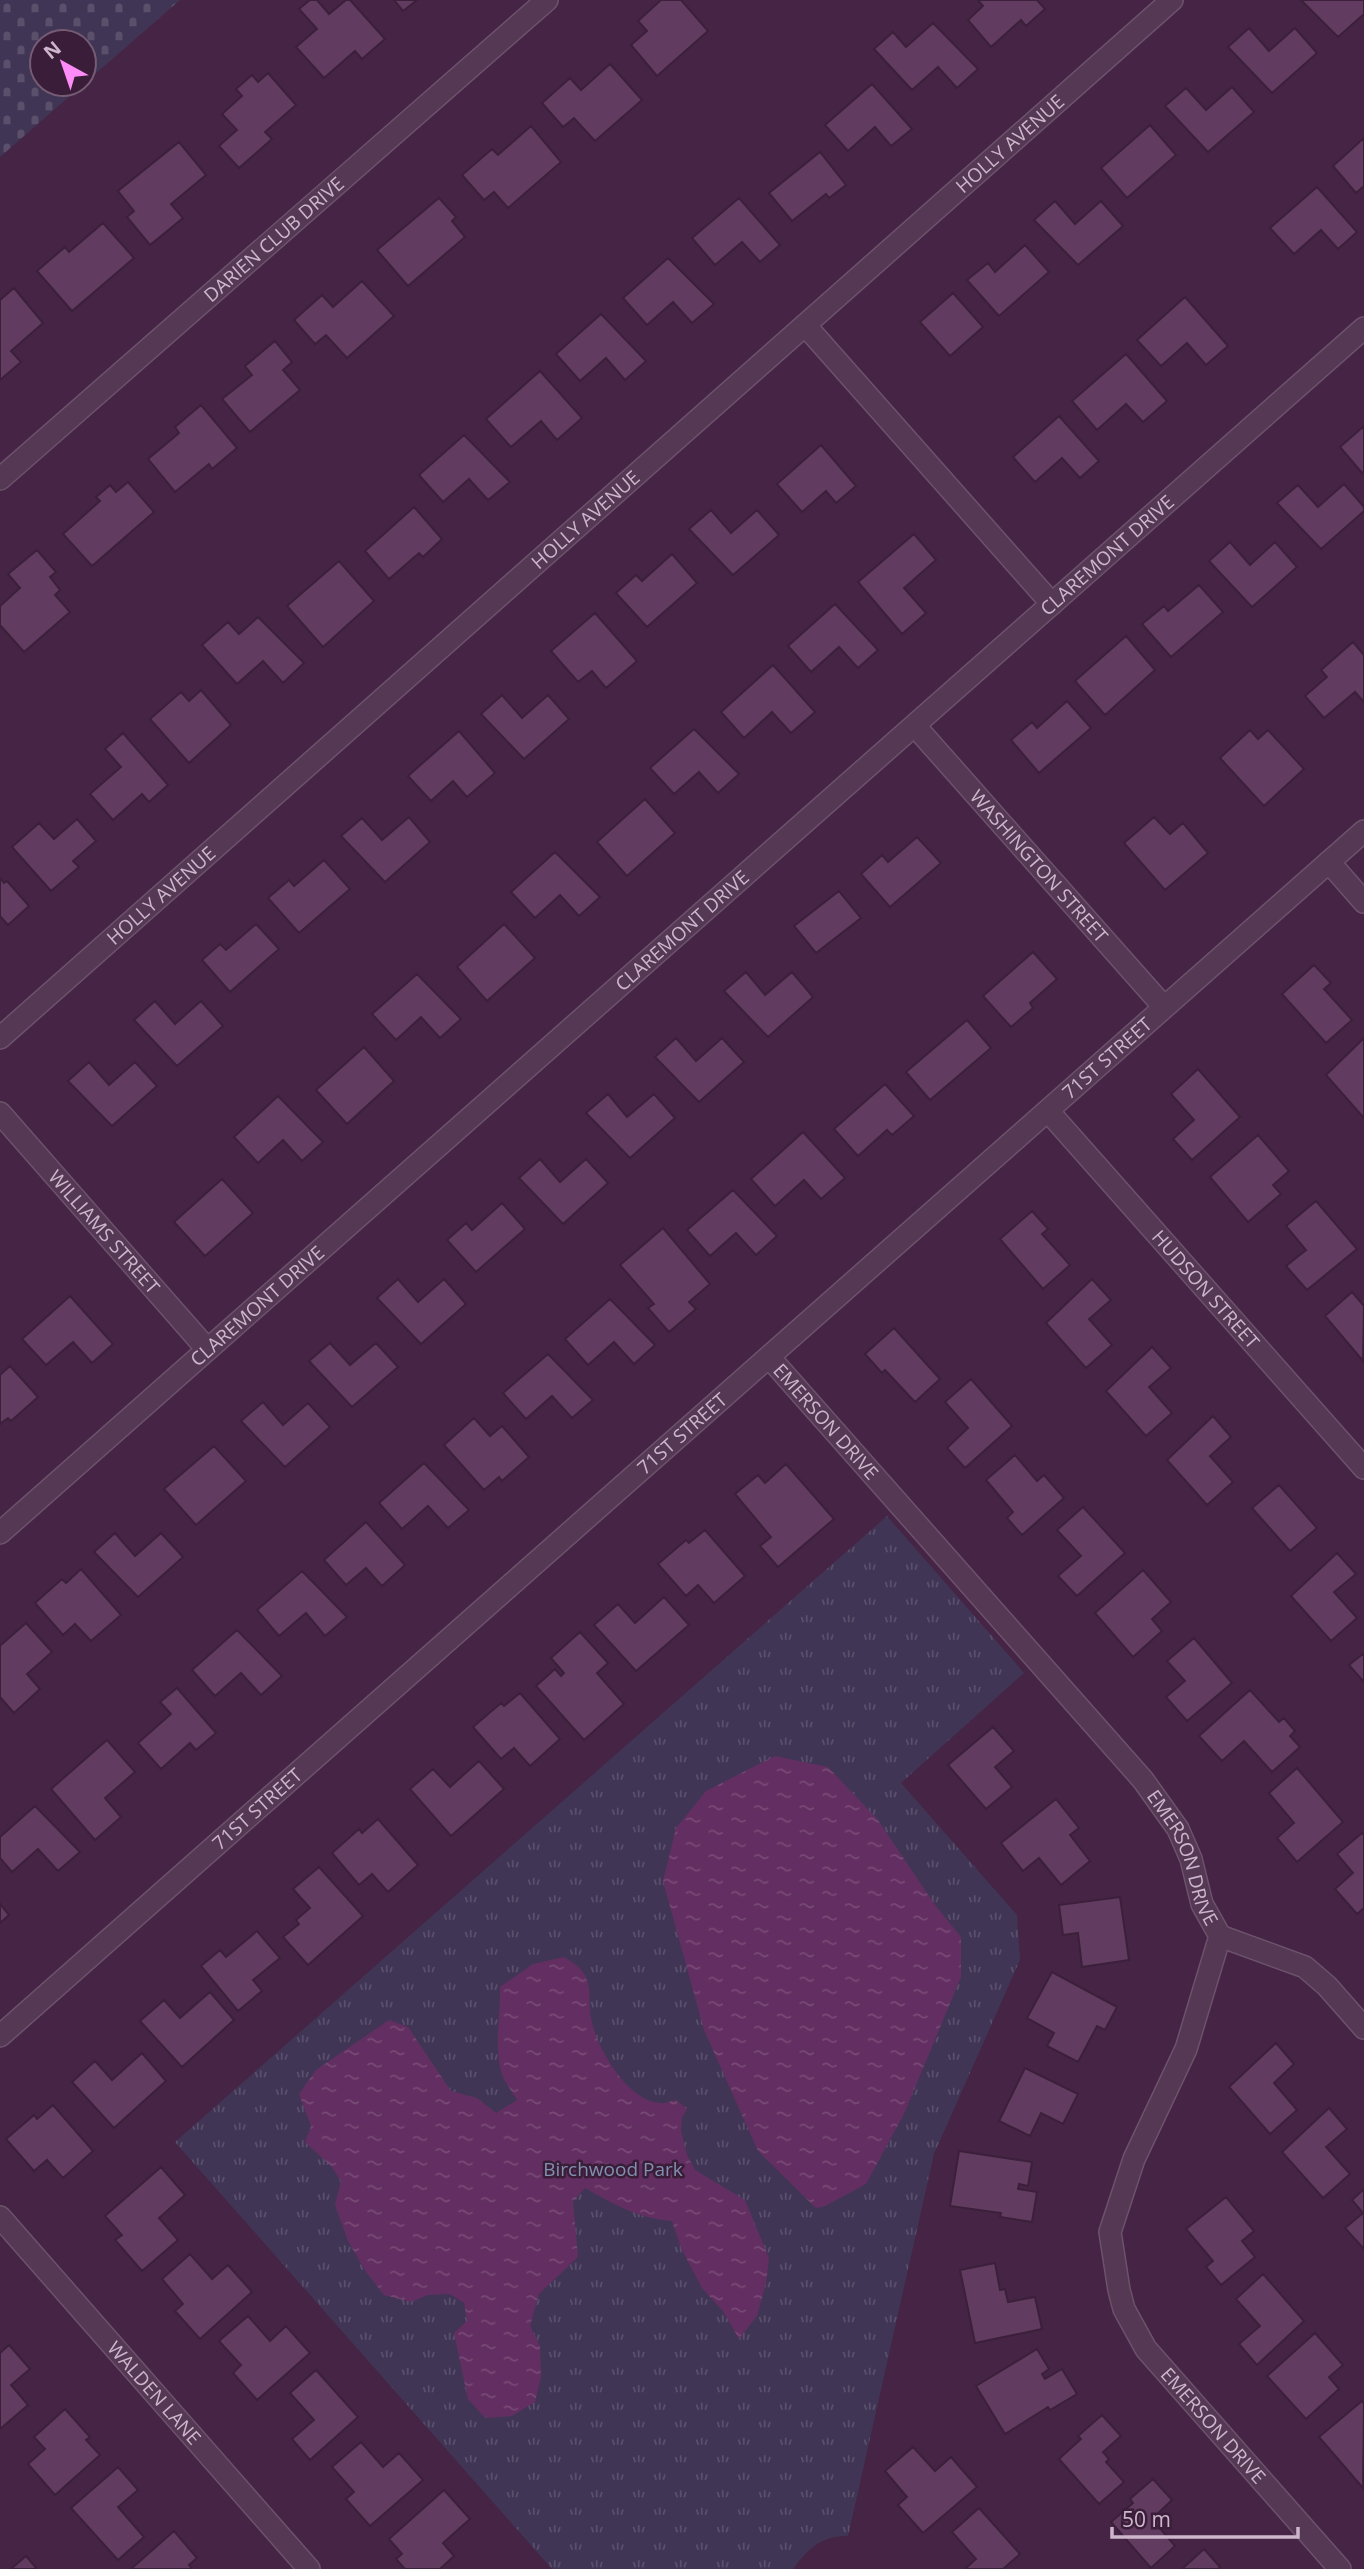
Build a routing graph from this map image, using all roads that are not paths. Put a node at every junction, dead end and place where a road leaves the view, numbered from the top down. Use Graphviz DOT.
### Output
graph roads {
  1 [pos="547,0"];
  2 [pos="1172,0"];
  3 [pos="805,325"];
  4 [pos="1364,328"];
  5 [pos="0,479"];
  6 [pos="1052,604"];
  7 [pos="915,726"];
  8 [pos="1364,831"];
  9 [pos="1329,862"];
  10 [pos="1364,902"];
  11 [pos="1164,1007"];
  12 [pos="0,1038"];
  13 [pos="1048,1111"];
  14 [pos="0,1113"];
  15 [pos="207,1349"];
  16 [pos="769,1357"];
  17 [pos="1364,1468"];
  18 [pos="0,1533"];
  19 [pos="1220,1936"];
  20 [pos="1364,2028"];
  21 [pos="0,2036"];
  22 [pos="0,2217"];
  23 [pos="309,2569"];
  24 [pos="1340,2569"];
  1 -- 5 [label="street, DARIEN CLUB DRIVE"];
  2 -- 3 [label="street, HOLLY AVENUE"];
  3 -- 6 [label="street"];
  3 -- 12 [label="street, HOLLY AVENUE"];
  4 -- 6 [label="street, CLAREMONT DRIVE"];
  6 -- 7 [label="street, CLAREMONT DRIVE"];
  7 -- 11 [label="street, WASHINGTON STREET"];
  7 -- 15 [label="street, CLAREMONT DRIVE"];
  8 -- 9 [label="street, 71ST STREET"];
  9 -- 10 [label="street"];
  9 -- 11 [label="street, 71ST STREET"];
  11 -- 13 [label="street, 71ST STREET"];
  13 -- 16 [label="street, 71ST STREET"];
  13 -- 17 [label="street, HUDSON STREET"];
  14 -- 15 [label="street, WILLIAMS STREET"];
  15 -- 18 [label="street, CLAREMONT DRIVE"];
  16 -- 19 [label="street, EMERSON DRIVE"];
  16 -- 21 [label="street, 71ST STREET"];
  19 -- 20 [label="street"];
  19 -- 24 [label="street, EMERSON DRIVE"];
  22 -- 23 [label="street, WALDEN LANE"];
}
